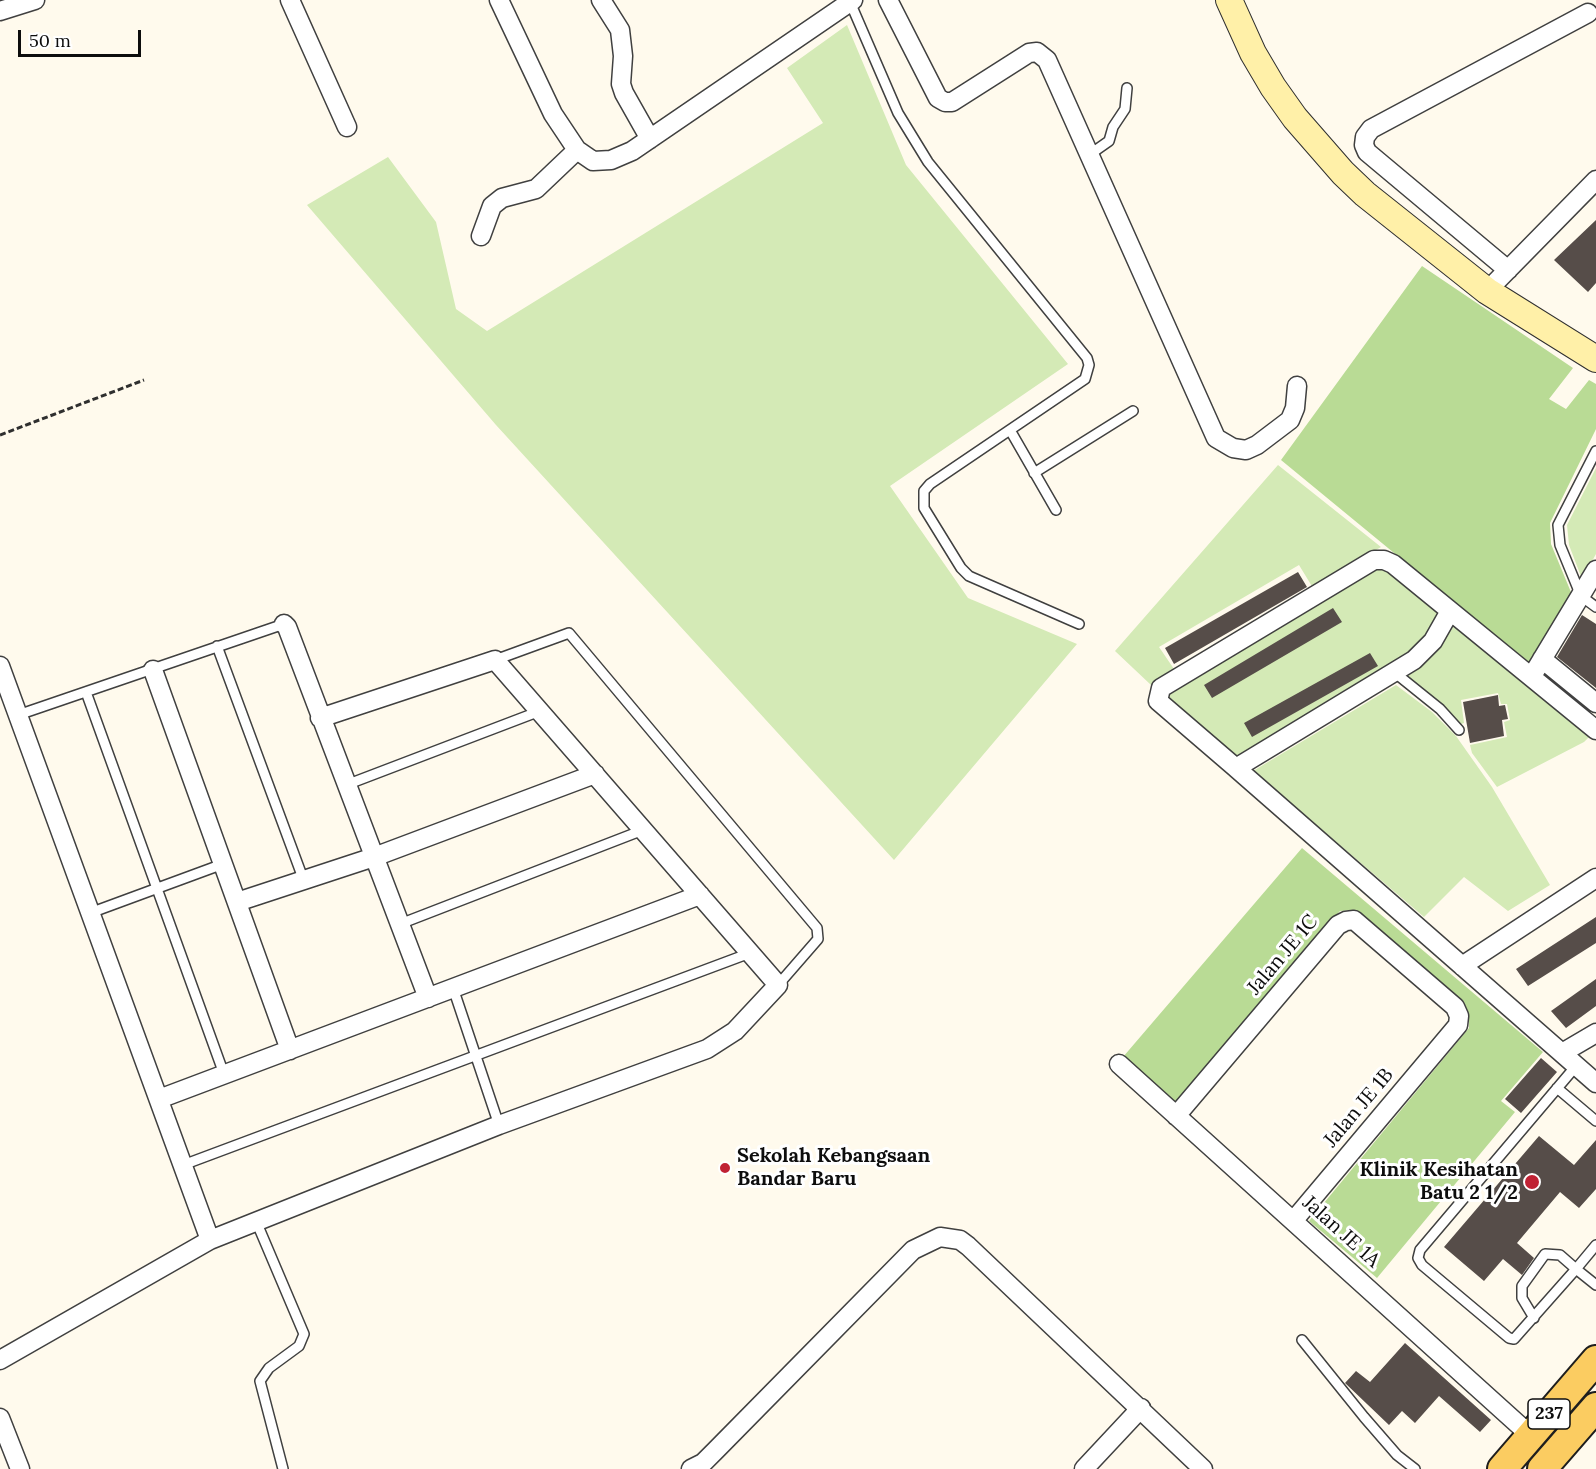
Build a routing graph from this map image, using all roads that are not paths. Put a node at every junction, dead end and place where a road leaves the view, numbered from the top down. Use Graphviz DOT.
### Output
graph roads {
  1 [pos="35,0"];
  2 [pos="290,0"];
  3 [pos="499,0"];
  4 [pos="601,0"];
  5 [pos="888,0"];
  6 [pos="1229,0"];
  7 [pos="852,1"];
  8 [pos="0,11"];
  9 [pos="1588,13"];
  10 [pos="1127,88"];
  11 [pos="347,127"];
  12 [pos="650,139"];
  13 [pos="578,150"];
  14 [pos="1089,155"];
  15 [pos="1596,180"];
  16 [pos="481,236"];
  17 [pos="1508,270"];
  18 [pos="1487,291"];
  19 [pos="1596,359"];
  20 [pos="1297,386"];
  21 [pos="1133,411"];
  22 [pos="1010,430"];
  23 [pos="1596,451"];
  24 [pos="1034,473"];
  25 [pos="1056,510"];
  26 [pos="1596,570"];
  27 [pos="1588,602"];
  28 [pos="1450,611"];
  29 [pos="284,624"];
  30 [pos="1079,624"];
  31 [pos="217,646"];
  32 [pos="1542,658"];
  33 [pos="495,660"];
  34 [pos="0,666"];
  35 [pos="153,670"];
  36 [pos="1394,672"];
  37 [pos="1532,676"];
  38 [pos="86,692"];
  39 [pos="1596,703"];
  40 [pos="540,711"];
  41 [pos="18,715"];
  42 [pos="320,718"];
  43 [pos="1459,730"];
  44 [pos="1596,730"];
  45 [pos="1236,768"];
  46 [pos="595,774"];
  47 [pos="346,785"];
  48 [pos="643,830"];
  49 [pos="374,857"];
  50 [pos="223,864"];
  51 [pos="1596,878"];
  52 [pos="304,880"];
  53 [pos="157,888"];
  54 [pos="700,895"];
  55 [pos="237,903"];
  56 [pos="90,912"];
  57 [pos="400,924"];
  58 [pos="750,953"];
  59 [pos="1462,966"];
  60 [pos="778,985"];
  61 [pos="453,988"];
  62 [pos="428,998"];
  63 [pos="1458,1025"];
  64 [pos="1596,1033"];
  65 [pos="290,1050"];
  66 [pos="1562,1053"];
  67 [pos="476,1056"];
  68 [pos="1119,1065"];
  69 [pos="1576,1066"];
  70 [pos="224,1074"];
  71 [pos="1596,1083"];
  72 [pos="1557,1089"];
  73 [pos="159,1099"];
  74 [pos="1176,1116"];
  75 [pos="1596,1121"];
  76 [pos="499,1125"];
  77 [pos="183,1165"];
  78 [pos="1294,1220"];
  79 [pos="255,1221"];
  80 [pos="210,1240"];
  81 [pos="1596,1245"];
  82 [pos="1576,1269"];
  83 [pos="1596,1285"];
  84 [pos="1534,1318"];
  85 [pos="1302,1340"];
  86 [pos="0,1359"];
  87 [pos="1596,1360"];
  88 [pos="1596,1407"];
  89 [pos="1141,1408"];
  90 [pos="0,1418"];
  91 [pos="1530,1435"];
  92 [pos="20,1469"];
  93 [pos="284,1469"];
  94 [pos="691,1469"];
  95 [pos="1084,1469"];
  96 [pos="1203,1469"];
  97 [pos="1415,1469"];
  98 [pos="1502,1469"];
  99 [pos="1543,1469"];
  1 -- 8 [label="street"];
  2 -- 11 [label="street"];
  3 -- 13 [label="street"];
  4 -- 12 [label="street"];
  5 -- 14 [label="street"];
  6 -- 18 [label="main road"];
  7 -- 12 [label="street"];
  7 -- 22 [label="lane"];
  9 -- 17 [label="street"];
  10 -- 14 [label="lane"];
  12 -- 13 [label="street"];
  13 -- 16 [label="street"];
  14 -- 20 [label="street"];
  15 -- 17 [label="street"];
  17 -- 18 [label="street"];
  18 -- 19 [label="main road"];
  21 -- 24 [label="lane"];
  22 -- 24 [label="lane"];
  22 -- 30 [label="lane"];
  23 -- 27 [label="lane"];
  24 -- 25 [label="lane"];
  26 -- 27 [label="street"];
  27 -- 32 [label="street"];
  28 -- 36 [label="street"];
  28 -- 37 [label="street"];
  28 -- 45 [label="street"];
  29 -- 31 [label="lane"];
  29 -- 42 [label="street"];
  31 -- 35 [label="lane"];
  31 -- 52 [label="lane"];
  32 -- 37 [label="street"];
  32 -- 39 [label="street"];
  33 -- 40 [label="street"];
  33 -- 42 [label="street"];
  33 -- 60 [label="lane"];
  34 -- 41 [label="street"];
  35 -- 38 [label="lane"];
  35 -- 50 [label="street"];
  36 -- 43 [label="lane"];
  36 -- 45 [label="street"];
  37 -- 44 [label="street"];
  38 -- 41 [label="lane"];
  38 -- 53 [label="lane"];
  40 -- 46 [label="street"];
  40 -- 47 [label="lane"];
  41 -- 56 [label="street"];
  42 -- 47 [label="street"];
  45 -- 59 [label="street"];
  46 -- 48 [label="street"];
  46 -- 49 [label="street"];
  47 -- 49 [label="street"];
  48 -- 54 [label="street"];
  48 -- 57 [label="lane"];
  49 -- 52 [label="street"];
  49 -- 57 [label="street"];
  50 -- 53 [label="lane"];
  50 -- 55 [label="street"];
  51 -- 59 [label="street"];
  52 -- 55 [label="street"];
  53 -- 56 [label="lane"];
  53 -- 70 [label="lane"];
  54 -- 58 [label="street"];
  54 -- 61 [label="street"];
  55 -- 65 [label="street"];
  56 -- 73 [label="street"];
  57 -- 62 [label="street"];
  58 -- 60 [label="street"];
  58 -- 67 [label="lane"];
  59 -- 66 [label="street"];
  60 -- 76 [label="street"];
  61 -- 62 [label="street"];
  61 -- 67 [label="lane"];
  62 -- 65 [label="street"];
  63 -- 74 [label="street, Jalan JE 1C"];
  63 -- 78 [label="street, Jalan JE 1B"];
  64 -- 66 [label="street"];
  65 -- 70 [label="street"];
  66 -- 69 [label="street"];
  67 -- 76 [label="lane"];
  67 -- 77 [label="lane"];
  68 -- 74 [label="street, Jalan JE 1A"];
  69 -- 71 [label="street"];
  69 -- 72 [label="lane"];
  70 -- 73 [label="street"];
  72 -- 75 [label="lane"];
  72 -- 84 [label="lane"];
  73 -- 77 [label="street"];
  74 -- 78 [label="street, Jalan JE 1A"];
  76 -- 79 [label="street"];
  77 -- 80 [label="street"];
  78 -- 91 [label="street, Jalan JE 1A"];
  79 -- 80 [label="street"];
  79 -- 93 [label="lane"];
  80 -- 86 [label="street"];
  81 -- 82 [label="lane"];
  82 -- 83 [label="lane"];
  82 -- 84 [label="lane"];
  82 -- 84 [label="lane"];
  85 -- 97 [label="lane"];
  87 -- 91 [label="main road, 237"];
  88 -- 99 [label="main road, 237"];
  89 -- 94 [label="street"];
  89 -- 95 [label="street"];
  89 -- 96 [label="street"];
  90 -- 92 [label="street"];
  91 -- 98 [label="main road, 237"];
}
